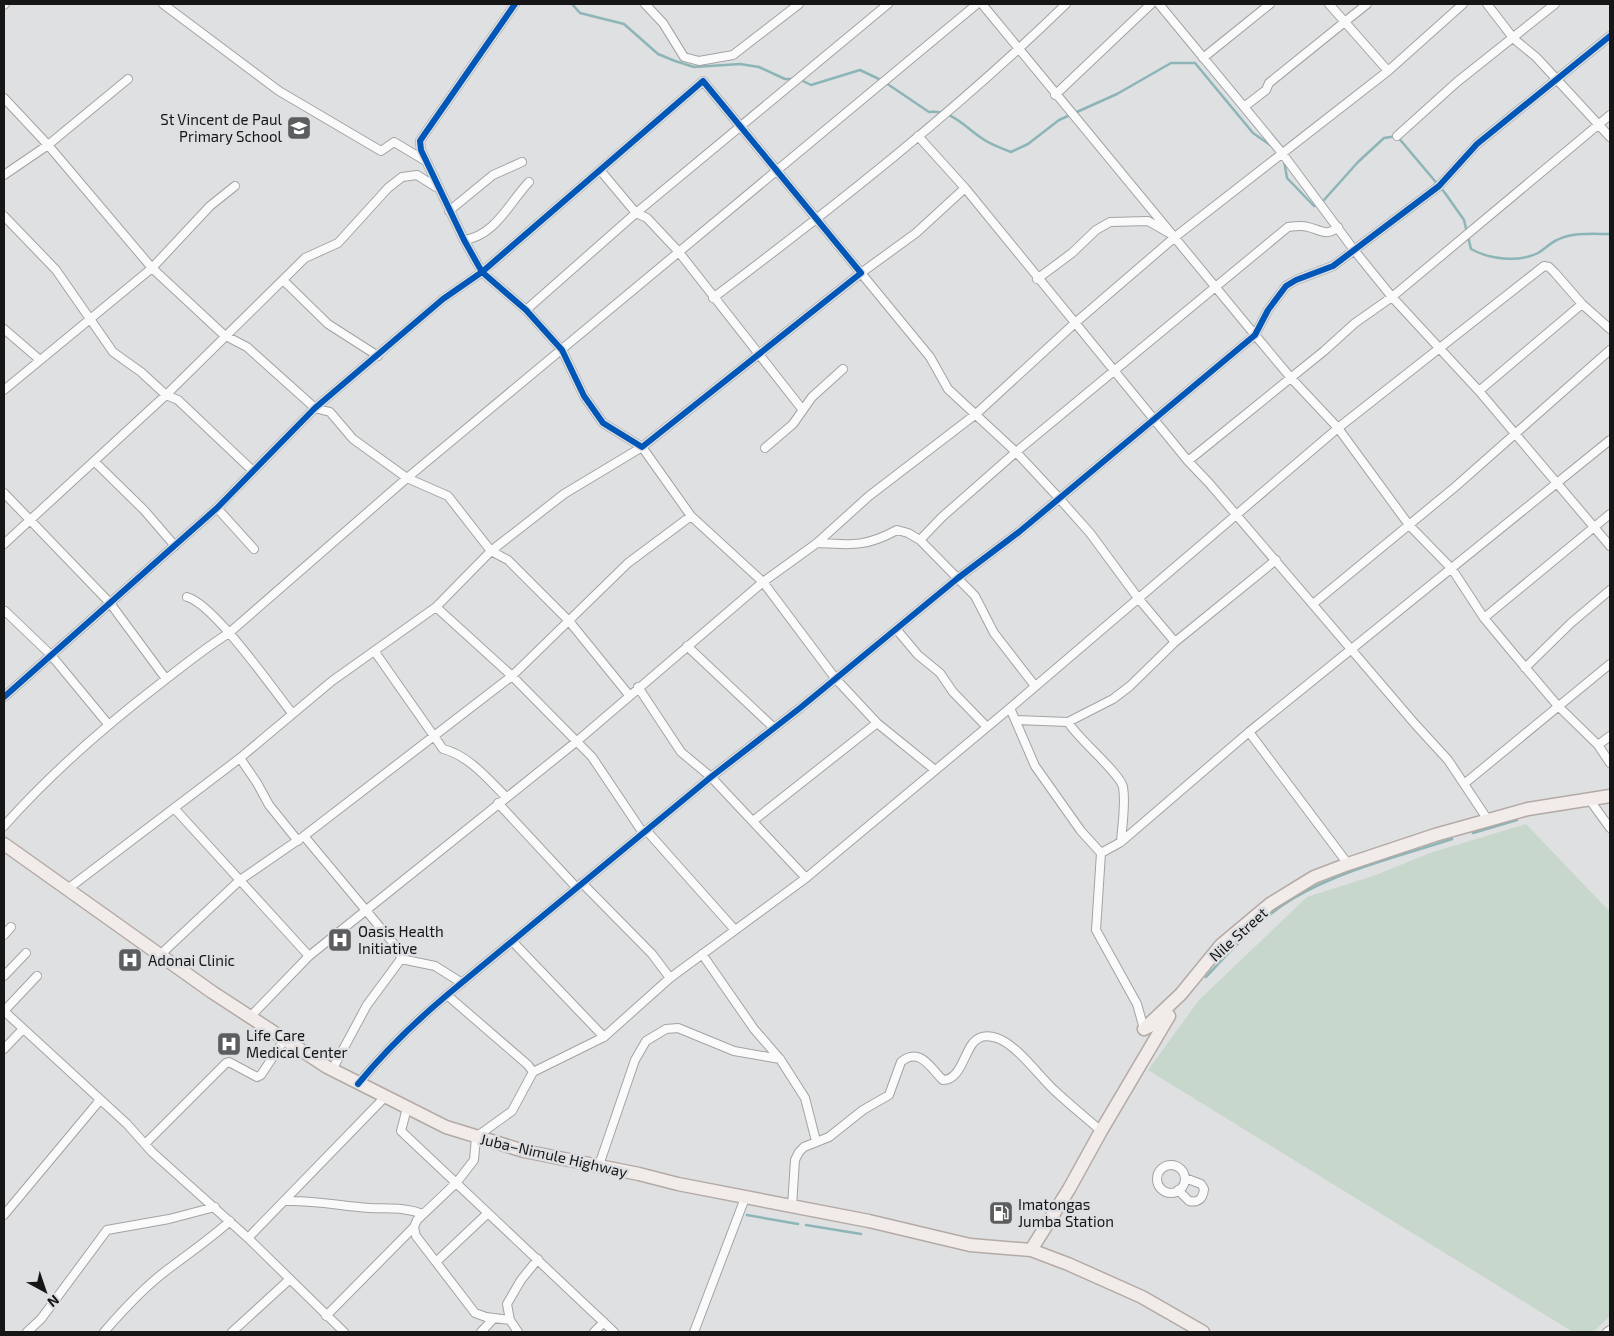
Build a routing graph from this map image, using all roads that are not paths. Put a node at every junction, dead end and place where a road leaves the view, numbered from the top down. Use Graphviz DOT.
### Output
graph roads {
  1 [pos="163,4"];
  2 [pos="515,4"];
  3 [pos="645,4"];
  4 [pos="799,4"];
  5 [pos="888,4"];
  6 [pos="977,4"];
  7 [pos="982,4"];
  8 [pos="1066,4"];
  9 [pos="1151,4"];
  10 [pos="1159,4"];
  11 [pos="1270,4"];
  12 [pos="1328,4"];
  13 [pos="1367,4"];
  14 [pos="1463,4"];
  15 [pos="1487,4"];
  16 [pos="1556,4"];
  17 [pos="1344,22"];
  18 [pos="1610,36"];
  19 [pos="1514,39"];
  20 [pos="1019,49"];
  21 [pos="1203,58"];
  22 [pos="1388,71"];
  23 [pos="1557,78"];
  24 [pos="128,79"];
  25 [pos="1055,95"];
  26 [pos="4,98"];
  27 [pos="1244,107"];
  28 [pos="1610,115"];
  29 [pos="1598,124"];
  30 [pos="741,127"];
  31 [pos="918,136"];
  32 [pos="1397,136"];
  33 [pos="1610,137"];
  34 [pos="48,145"];
  35 [pos="1282,153"];
  36 [pos="424,160"];
  37 [pos="522,162"];
  38 [pos="600,170"];
  39 [pos="777,170"];
  40 [pos="4,175"];
  41 [pos="529,182"];
  42 [pos="236,186"];
  43 [pos="438,188"];
  44 [pos="965,188"];
  45 [pos="449,211"];
  46 [pos="636,213"];
  47 [pos="4,216"];
  48 [pos="817,220"];
  49 [pos="1338,227"];
  50 [pos="1173,235"];
  51 [pos="464,240"];
  52 [pos="1354,250"];
  53 [pos="678,251"];
  54 [pos="152,268"];
  55 [pos="482,272"];
  56 [pos="861,273"];
  57 [pos="1038,279"];
  58 [pos="284,281"];
  59 [pos="1216,287"];
  60 [pos="1392,297"];
  61 [pos="713,298"];
  62 [pos="1582,304"];
  63 [pos="526,310"];
  64 [pos="90,318"];
  65 [pos="1075,322"];
  66 [pos="1610,329"];
  67 [pos="4,330"];
  68 [pos="224,336"];
  69 [pos="1255,336"];
  70 [pos="1441,349"];
  71 [pos="562,350"];
  72 [pos="1610,350"];
  73 [pos="759,352"];
  74 [pos="378,356"];
  75 [pos="40,360"];
  76 [pos="844,369"];
  77 [pos="1116,370"];
  78 [pos="1291,378"];
  79 [pos="4,390"];
  80 [pos="1479,391"];
  81 [pos="166,395"];
  82 [pos="315,408"];
  83 [pos="802,409"];
  84 [pos="976,414"];
  85 [pos="1154,418"];
  86 [pos="1338,428"];
  87 [pos="1516,435"];
  88 [pos="1610,440"];
  89 [pos="642,447"];
  90 [pos="765,448"];
  91 [pos="1016,452"];
  92 [pos="1188,461"];
  93 [pos="95,462"];
  94 [pos="253,471"];
  95 [pos="407,478"];
  96 [pos="1558,483"];
  97 [pos="4,493"];
  98 [pos="1058,497"];
  99 [pos="218,508"];
  100 [pos="1610,514"];
  101 [pos="1238,515"];
  102 [pos="691,516"];
  103 [pos="29,521"];
  104 [pos="1409,525"];
  105 [pos="1594,527"];
  106 [pos="920,540"];
  107 [pos="817,542"];
  108 [pos="4,544"];
  109 [pos="175,546"];
  110 [pos="1610,546"];
  111 [pos="254,549"];
  112 [pos="491,551"];
  113 [pos="1276,560"];
  114 [pos="1452,569"];
  115 [pos="958,578"];
  116 [pos="763,582"];
  117 [pos="1610,590"];
  118 [pos="187,597"];
  119 [pos="1138,598"];
  120 [pos="110,603"];
  121 [pos="1313,604"];
  122 [pos="436,607"];
  123 [pos="5,611"];
  124 [pos="1484,618"];
  125 [pos="569,621"];
  126 [pos="897,630"];
  127 [pos="229,634"];
  128 [pos="1175,642"];
  129 [pos="687,646"];
  130 [pos="1350,649"];
  131 [pos="375,652"];
  132 [pos="51,655"];
  133 [pos="1610,664"];
  134 [pos="1525,668"];
  135 [pos="512,676"];
  136 [pos="835,678"];
  137 [pos="166,679"];
  138 [pos="1035,686"];
  139 [pos="638,687"];
  140 [pos="628,695"];
  141 [pos="4,696"];
  142 [pos="1558,706"];
  143 [pos="1010,708"];
  144 [pos="292,713"];
  145 [pos="1016,720"];
  146 [pos="877,722"];
  147 [pos="1068,722"];
  148 [pos="108,724"];
  149 [pos="985,725"];
  150 [pos="774,728"];
  151 [pos="1249,732"];
  152 [pos="1610,736"];
  153 [pos="433,737"];
  154 [pos="576,742"];
  155 [pos="1598,745"];
  156 [pos="240,758"];
  157 [pos="1610,763"];
  158 [pos="935,770"];
  159 [pos="710,777"];
  160 [pos="1464,784"];
  161 [pos="1610,796"];
  162 [pos="506,797"];
  163 [pos="1589,799"];
  164 [pos="498,803"];
  165 [pos="174,808"];
  166 [pos="1488,820"];
  167 [pos="753,821"];
  168 [pos="4,826"];
  169 [pos="1610,828"];
  170 [pos="644,832"];
  171 [pos="301,838"];
  172 [pos="1122,842"];
  173 [pos="4,844"];
  174 [pos="1101,853"];
  175 [pos="1348,864"];
  176 [pos="806,878"];
  177 [pos="240,880"];
  178 [pos="579,885"];
  179 [pos="69,888"];
  180 [pos="366,910"];
  181 [pos="11,927"];
  182 [pos="735,930"];
  183 [pos="4,935"];
  184 [pos="513,942"];
  185 [pos="26,953"];
  186 [pos="702,954"];
  187 [pos="160,955"];
  188 [pos="309,956"];
  189 [pos="401,959"];
  190 [pos="4,976"];
  191 [pos="36,976"];
  192 [pos="670,978"];
  193 [pos="462,983"];
  194 [pos="447,995"];
  195 [pos="4,1011"];
  196 [pos="250,1017"];
  197 [pos="23,1029"];
  198 [pos="1144,1029"];
  199 [pos="604,1037"];
  200 [pos="284,1040"];
  201 [pos="4,1049"];
  202 [pos="780,1059"];
  203 [pos="332,1070"];
  204 [pos="533,1072"];
  205 [pos="358,1084"];
  206 [pos="384,1098"];
  207 [pos="100,1100"];
  208 [pos="407,1108"];
  209 [pos="1101,1131"];
  210 [pos="476,1137"];
  211 [pos="816,1141"];
  212 [pos="145,1144"];
  213 [pos="598,1168"];
  214 [pos="1185,1178"];
  215 [pos="457,1182"];
  216 [pos="1178,1190"];
  217 [pos="745,1198"];
  218 [pos="286,1201"];
  219 [pos="792,1206"];
  220 [pos="215,1207"];
  221 [pos="488,1212"];
  222 [pos="423,1214"];
  223 [pos="4,1215"];
  224 [pos="230,1221"];
  225 [pos="414,1227"];
  226 [pos="248,1238"];
  227 [pos="1031,1250"];
  228 [pos="538,1259"];
  229 [pos="437,1261"];
  230 [pos="290,1279"];
  231 [pos="326,1316"];
  232 [pos="494,1318"];
  233 [pos="510,1320"];
  234 [pos="604,1322"];
  235 [pos="27,1332"];
  236 [pos="104,1332"];
  237 [pos="232,1332"];
  238 [pos="344,1332"];
  239 [pos="480,1332"];
  240 [pos="518,1332"];
  241 [pos="594,1332"];
  242 [pos="614,1332"];
  243 [pos="694,1332"];
  244 [pos="1203,1332"];
  1 -- 36 [label="street"];
  2 -- 36 [label="street"];
  3 -- 4 [label="street"];
  5 -- 30 [label="street"];
  6 -- 39 [label="street"];
  7 -- 20 [label="street"];
  8 -- 20 [label="street"];
  9 -- 25 [label="street"];
  10 -- 21 [label="street"];
  11 -- 21 [label="street"];
  12 -- 17 [label="street"];
  13 -- 17 [label="street"];
  14 -- 22 [label="street"];
  15 -- 19 [label="street"];
  16 -- 19 [label="street"];
  17 -- 22 [label="street"];
  17 -- 27 [label="street"];
  18 -- 23 [label="street"];
  19 -- 23 [label="street"];
  19 -- 32 [label="street"];
  20 -- 25 [label="street"];
  20 -- 31 [label="street"];
  21 -- 27 [label="street"];
  22 -- 35 [label="street"];
  23 -- 29 [label="street"];
  23 -- 52 [label="street"];
  24 -- 34 [label="street"];
  25 -- 50 [label="street"];
  26 -- 34 [label="street"];
  27 -- 35 [label="street"];
  28 -- 29 [label="street"];
  29 -- 33 [label="street"];
  29 -- 60 [label="street"];
  30 -- 38 [label="street"];
  30 -- 39 [label="street"];
  30 -- 46 [label="street"];
  31 -- 44 [label="street"];
  31 -- 48 [label="street"];
  34 -- 40 [label="street"];
  34 -- 54 [label="street"];
  35 -- 49 [label="street"];
  35 -- 50 [label="street"];
  36 -- 43 [label="street"];
  37 -- 45 [label="street"];
  38 -- 46 [label="street"];
  38 -- 55 [label="street"];
  39 -- 48 [label="street"];
  39 -- 53 [label="street"];
  41 -- 51 [label="street"];
  42 -- 54 [label="street"];
  43 -- 45 [label="street"];
  43 -- 58 [label="street"];
  44 -- 56 [label="street"];
  44 -- 57 [label="street"];
  45 -- 51 [label="street"];
  46 -- 53 [label="street"];
  46 -- 63 [label="street"];
  47 -- 64 [label="street"];
  48 -- 56 [label="street"];
  48 -- 61 [label="street"];
  49 -- 52 [label="street"];
  49 -- 59 [label="street"];
  50 -- 57 [label="street"];
  50 -- 59 [label="street"];
  50 -- 65 [label="street"];
  51 -- 55 [label="street"];
  52 -- 60 [label="street"];
  52 -- 69 [label="street"];
  53 -- 61 [label="street"];
  53 -- 71 [label="street"];
  54 -- 64 [label="street"];
  54 -- 68 [label="street"];
  55 -- 63 [label="street"];
  55 -- 74 [label="street"];
  56 -- 73 [label="street"];
  56 -- 84 [label="street"];
  57 -- 65 [label="street"];
  58 -- 68 [label="street"];
  58 -- 74 [label="street"];
  59 -- 69 [label="street"];
  59 -- 77 [label="street"];
  60 -- 70 [label="street"];
  60 -- 78 [label="street"];
  61 -- 73 [label="street"];
  62 -- 66 [label="street"];
  62 -- 70 [label="street"];
  62 -- 80 [label="street"];
  63 -- 71 [label="street"];
  64 -- 75 [label="street"];
  64 -- 81 [label="street"];
  65 -- 77 [label="street"];
  65 -- 84 [label="street"];
  67 -- 75 [label="street"];
  68 -- 81 [label="street"];
  68 -- 82 [label="street"];
  69 -- 78 [label="street"];
  69 -- 85 [label="street"];
  70 -- 80 [label="street"];
  70 -- 86 [label="street"];
  71 -- 89 [label="street"];
  71 -- 95 [label="street"];
  72 -- 87 [label="street"];
  73 -- 83 [label="street"];
  73 -- 89 [label="street"];
  74 -- 82 [label="street"];
  75 -- 79 [label="street"];
  76 -- 83 [label="street"];
  77 -- 85 [label="street"];
  77 -- 91 [label="street"];
  78 -- 86 [label="street"];
  78 -- 92 [label="street"];
  80 -- 87 [label="street"];
  81 -- 93 [label="street"];
  81 -- 94 [label="street"];
  82 -- 94 [label="street"];
  82 -- 95 [label="street"];
  83 -- 90 [label="street"];
  84 -- 91 [label="street"];
  84 -- 107 [label="street"];
  85 -- 92 [label="street"];
  85 -- 98 [label="street"];
  86 -- 101 [label="street"];
  86 -- 104 [label="street"];
  87 -- 96 [label="street"];
  87 -- 104 [label="street"];
  88 -- 96 [label="street"];
  89 -- 102 [label="street"];
  89 -- 112 [label="street"];
  91 -- 98 [label="street"];
  91 -- 106 [label="street"];
  92 -- 101 [label="street"];
  93 -- 103 [label="street"];
  93 -- 109 [label="street"];
  94 -- 99 [label="street"];
  95 -- 112 [label="street"];
  95 -- 127 [label="street"];
  96 -- 105 [label="street"];
  96 -- 114 [label="street"];
  97 -- 103 [label="street"];
  98 -- 115 [label="street"];
  98 -- 119 [label="street"];
  99 -- 109 [label="street"];
  99 -- 111 [label="street"];
  100 -- 105 [label="street"];
  101 -- 113 [label="street"];
  101 -- 119 [label="street"];
  102 -- 116 [label="street"];
  102 -- 125 [label="street"];
  103 -- 108 [label="street"];
  103 -- 120 [label="street"];
  104 -- 114 [label="street"];
  104 -- 121 [label="street"];
  105 -- 110 [label="street"];
  105 -- 124 [label="street"];
  106 -- 107 [label="street"];
  106 -- 115 [label="street"];
  107 -- 116 [label="street"];
  109 -- 120 [label="street"];
  112 -- 122 [label="street"];
  112 -- 125 [label="street"];
  113 -- 121 [label="street"];
  113 -- 128 [label="street"];
  114 -- 124 [label="street"];
  114 -- 130 [label="street"];
  115 -- 126 [label="street"];
  115 -- 138 [label="street"];
  116 -- 129 [label="street"];
  116 -- 136 [label="street"];
  117 -- 134 [label="street"];
  118 -- 127 [label="street"];
  119 -- 128 [label="street"];
  119 -- 138 [label="street"];
  120 -- 132 [label="street"];
  120 -- 137 [label="street"];
  121 -- 130 [label="street"];
  122 -- 131 [label="street"];
  122 -- 135 [label="street"];
  123 -- 132 [label="street"];
  124 -- 134 [label="street"];
  125 -- 135 [label="street"];
  125 -- 140 [label="street"];
  126 -- 136 [label="street"];
  126 -- 149 [label="street"];
  127 -- 137 [label="street"];
  127 -- 144 [label="street"];
  128 -- 147 [label="street"];
  129 -- 139 [label="street"];
  129 -- 150 [label="street"];
  130 -- 151 [label="street"];
  130 -- 160 [label="street"];
  131 -- 144 [label="street"];
  131 -- 153 [label="street"];
  132 -- 141 [label="street"];
  132 -- 148 [label="street"];
  133 -- 142 [label="street"];
  134 -- 142 [label="street"];
  135 -- 153 [label="street"];
  135 -- 154 [label="street"];
  136 -- 146 [label="street"];
  136 -- 150 [label="street"];
  137 -- 148 [label="street"];
  138 -- 143 [label="street"];
  139 -- 140 [label="street"];
  139 -- 159 [label="street"];
  140 -- 154 [label="street"];
  142 -- 155 [label="street"];
  142 -- 160 [label="street"];
  143 -- 145 [label="street"];
  143 -- 158 [label="street"];
  144 -- 156 [label="street"];
  145 -- 147 [label="street"];
  145 -- 174 [label="street"];
  146 -- 158 [label="street"];
  146 -- 167 [label="street"];
  147 -- 172 [label="street"];
  148 -- 168 [label="street"];
  150 -- 159 [label="street"];
  151 -- 172 [label="street"];
  151 -- 175 [label="street"];
  152 -- 155 [label="street"];
  153 -- 162 [label="street"];
  153 -- 171 [label="street"];
  154 -- 162 [label="street"];
  154 -- 170 [label="street"];
  155 -- 157 [label="street"];
  156 -- 165 [label="street"];
  156 -- 171 [label="street"];
  158 -- 176 [label="street"];
  159 -- 167 [label="street"];
  159 -- 170 [label="street"];
  160 -- 166 [label="street"];
  161 -- 163 [label="main road, Nile Street"];
  162 -- 164 [label="street"];
  163 -- 166 [label="main road, Nile Street"];
  163 -- 169 [label="street"];
  164 -- 178 [label="street"];
  164 -- 180 [label="street"];
  165 -- 177 [label="street"];
  165 -- 179 [label="street"];
  166 -- 175 [label="main road, Nile Street"];
  167 -- 176 [label="street"];
  170 -- 178 [label="street"];
  170 -- 182 [label="street"];
  171 -- 177 [label="street"];
  171 -- 180 [label="street"];
  172 -- 174 [label="street"];
  173 -- 179 [label="main road, Juba–Nimule Highway"];
  174 -- 198 [label="street"];
  175 -- 198 [label="main road, Nile Street"];
  176 -- 182 [label="street"];
  177 -- 187 [label="street"];
  177 -- 188 [label="street"];
  178 -- 184 [label="street"];
  178 -- 192 [label="street"];
  179 -- 187 [label="main road, Juba–Nimule Highway"];
  180 -- 188 [label="street"];
  180 -- 189 [label="street"];
  181 -- 183 [label="street"];
  182 -- 186 [label="street"];
  184 -- 193 [label="street"];
  184 -- 199 [label="street"];
  185 -- 190 [label="street"];
  186 -- 192 [label="street"];
  186 -- 202 [label="street"];
  187 -- 196 [label="main road, Juba–Nimule Highway"];
  188 -- 196 [label="street"];
  189 -- 193 [label="street"];
  189 -- 203 [label="street"];
  191 -- 195 [label="street"];
  192 -- 199 [label="street"];
  193 -- 194 [label="street"];
  194 -- 204 [label="street"];
  194 -- 205 [label="street"];
  195 -- 197 [label="street"];
  196 -- 203 [label="main road, Juba–Nimule Highway"];
  197 -- 201 [label="street"];
  197 -- 207 [label="street"];
  198 -- 209 [label="main road"];
  199 -- 204 [label="street"];
  200 -- 212 [label="street"];
  202 -- 211 [label="street"];
  202 -- 213 [label="street"];
  203 -- 205 [label="main road, Juba–Nimule Highway"];
  204 -- 210 [label="street"];
  205 -- 206 [label="main road, Juba–Nimule Highway"];
  206 -- 208 [label="main road, Juba–Nimule Highway"];
  206 -- 218 [label="street"];
  207 -- 212 [label="street"];
  207 -- 223 [label="street"];
  208 -- 210 [label="main road, Juba–Nimule Highway"];
  208 -- 215 [label="street"];
  209 -- 211 [label="street"];
  209 -- 227 [label="main road"];
  210 -- 215 [label="street"];
  210 -- 217 [label="main road, Juba–Nimule Highway"];
  211 -- 219 [label="street"];
  212 -- 220 [label="street"];
  214 -- 216 [label="street"];
  214 -- 216 [label="street"];
  214 -- 216 [label="street"];
  215 -- 221 [label="street"];
  215 -- 222 [label="street"];
  217 -- 219 [label="main road, Juba–Nimule Highway"];
  217 -- 243 [label="street"];
  218 -- 222 [label="street"];
  218 -- 226 [label="street"];
  219 -- 227 [label="main road, Juba–Nimule Highway"];
  220 -- 224 [label="street"];
  220 -- 235 [label="street"];
  221 -- 228 [label="street"];
  221 -- 229 [label="street"];
  222 -- 225 [label="street"];
  224 -- 226 [label="street"];
  224 -- 236 [label="street"];
  225 -- 229 [label="street"];
  225 -- 231 [label="street"];
  226 -- 230 [label="street"];
  227 -- 244 [label="main road, Juba–Nimule Highway"];
  228 -- 233 [label="street"];
  228 -- 234 [label="street"];
  229 -- 232 [label="street"];
  230 -- 231 [label="street"];
  230 -- 237 [label="street"];
  231 -- 238 [label="street"];
  232 -- 233 [label="street"];
  232 -- 239 [label="street"];
  233 -- 240 [label="street"];
  234 -- 241 [label="street"];
  234 -- 242 [label="street"];
}
